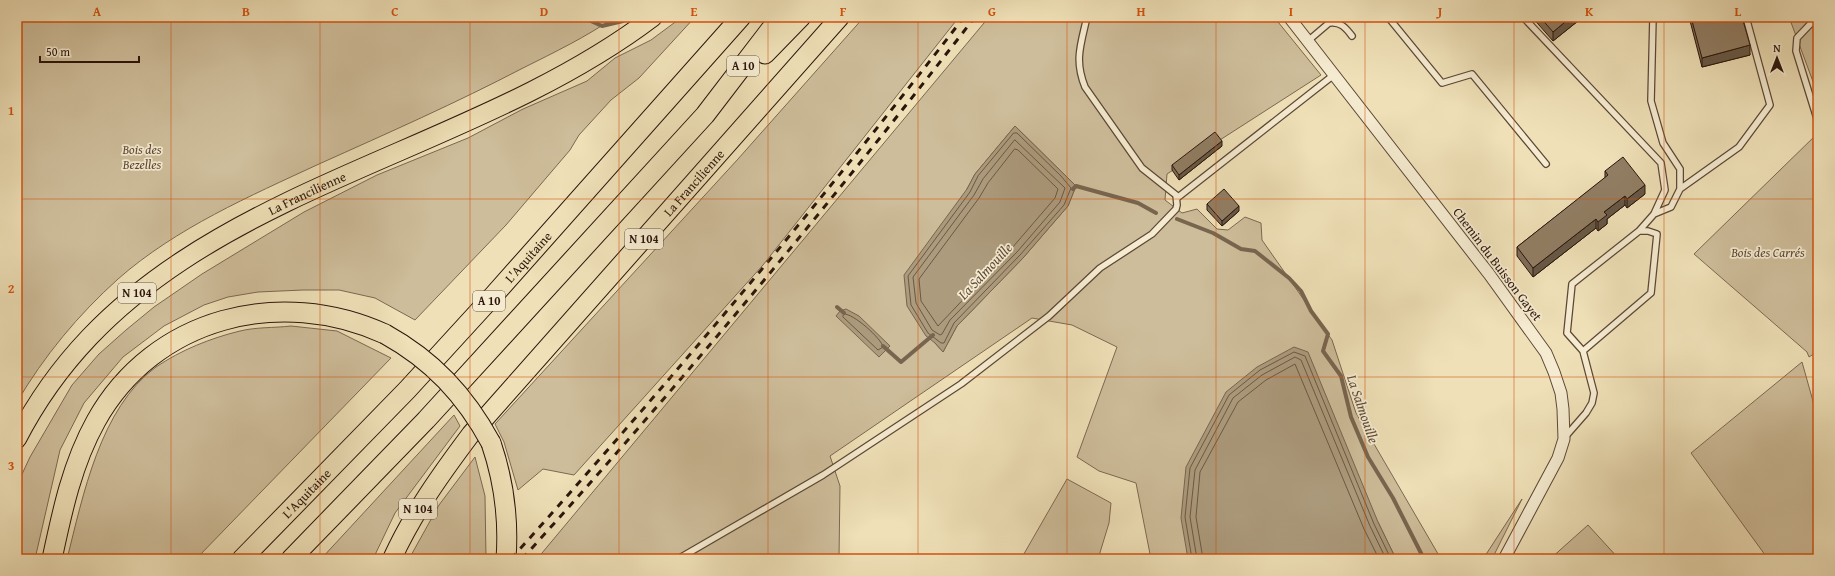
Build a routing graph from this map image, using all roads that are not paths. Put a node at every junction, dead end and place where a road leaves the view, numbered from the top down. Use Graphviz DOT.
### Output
graph roads {
  1 [pos="653,17"];
  2 [pos="737,17"];
  3 [pos="741,17"];
  4 [pos="780,17"];
  5 [pos="801,17"];
  6 [pos="840,17"];
  7 [pos="1087,17"];
  8 [pos="1289,17"];
  9 [pos="1388,17"];
  10 [pos="1523,17"];
  11 [pos="1653,17"];
  12 [pos="1746,17"];
  13 [pos="1817,17"];
  14 [pos="726,33"];
  15 [pos="1352,36"];
  16 [pos="1309,40"];
  17 [pos="1335,74"];
  18 [pos="705,115"];
  19 [pos="1818,122"];
  20 [pos="1546,164"];
  21 [pos="1680,189"];
  22 [pos="1177,198"];
  23 [pos="1654,214"];
  24 [pos="1639,231"];
  25 [pos="1583,350"];
  26 [pos="17,439"];
  27 [pos="1564,439"];
  28 [pos="52,559"];
  29 [pos="242,559"];
  30 [pos="291,559"];
  31 [pos="392,559"];
  32 [pos="506,559"];
  33 [pos="678,559"];
  34 [pos="1504,559"];
  1 -- 26 [label="highway, La Francilienne / N 104"];
  2 -- 14 [label="highway"];
  3 -- 14 [label="highway, L'Aquitaine / A 10"];
  4 -- 18 [label="highway, A 10"];
  5 -- 18 [label="highway"];
  6 -- 31 [label="highway, La Francilienne / N 104"];
  7 -- 22 [label="lane"];
  8 -- 16 [label="street, Chemin du Buisson Gayet"];
  9 -- 20 [label="lane"];
  10 -- 23 [label="lane"];
  11 -- 21 [label="lane"];
  12 -- 21 [label="lane"];
  13 -- 19 [label="lane"];
  14 -- 29 [label="highway, L'Aquitaine / A 10"];
  15 -- 16 [label="lane"];
  16 -- 17 [label="street, Chemin du Buisson Gayet"];
  17 -- 22 [label="lane"];
  17 -- 27 [label="street, Chemin du Buisson Gayet"];
  18 -- 30 [label="highway, A 10"];
  21 -- 23 [label="lane"];
  22 -- 33 [label="lane"];
  23 -- 24 [label="lane"];
  24 -- 25 [label="lane"];
  24 -- 25 [label="lane"];
  25 -- 27 [label="lane"];
  27 -- 34 [label="street, Chemin du Buisson Gayet"];
  28 -- 32 [label="highway, bridge"];
}
